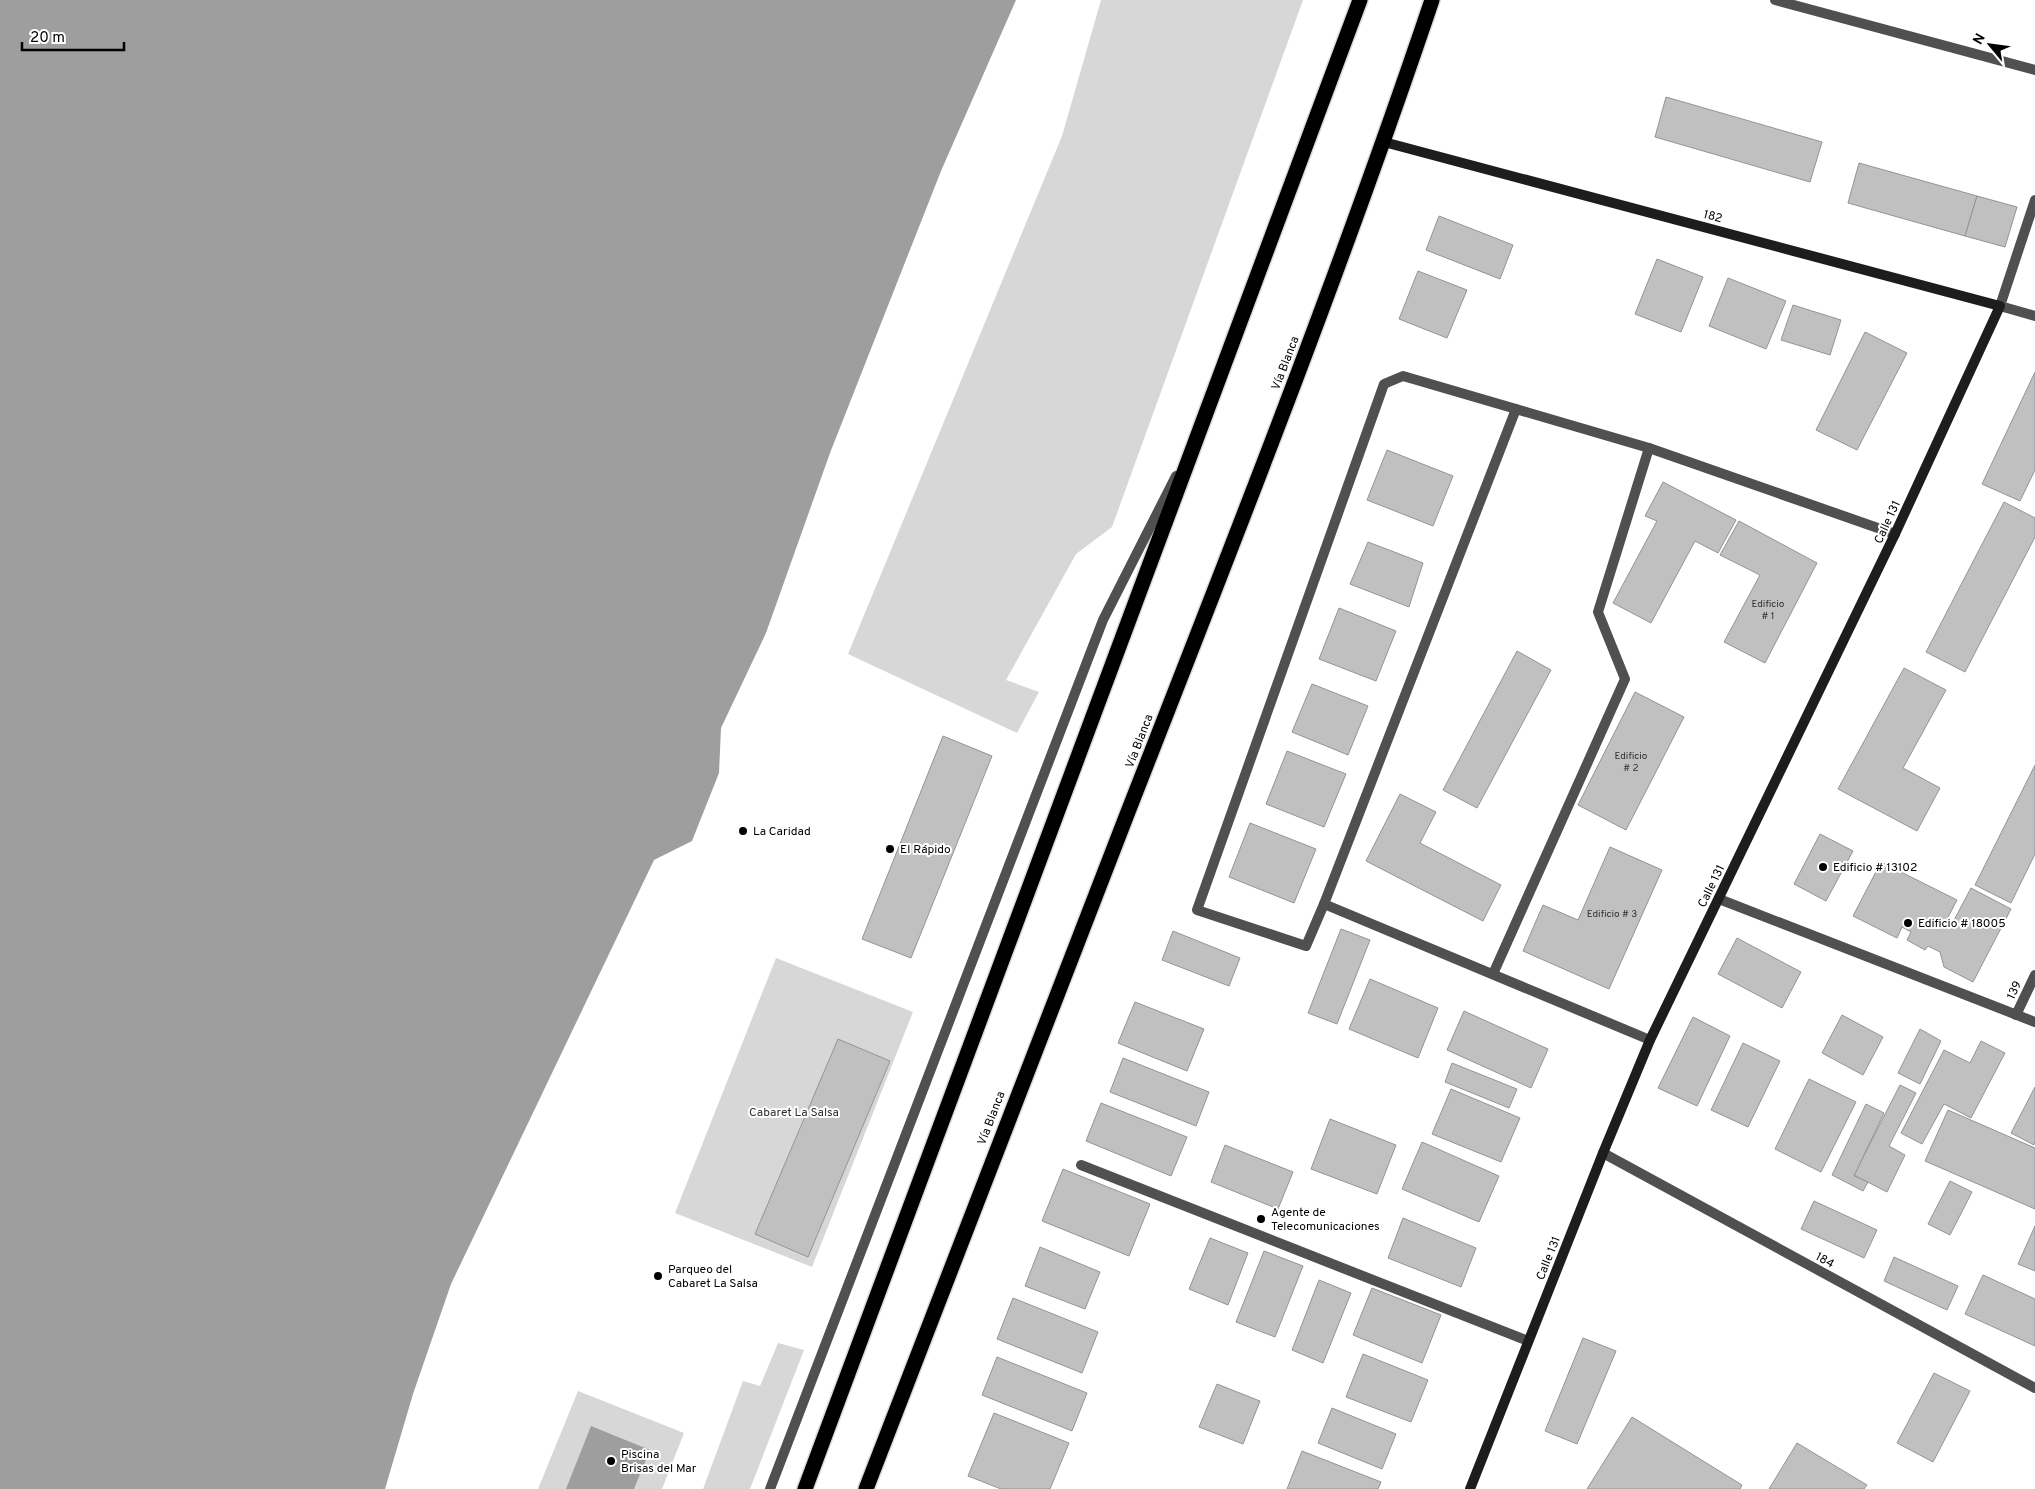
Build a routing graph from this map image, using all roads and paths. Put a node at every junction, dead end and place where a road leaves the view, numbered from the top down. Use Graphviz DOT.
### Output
graph roads {
  1 [pos="1360,0"];
  2 [pos="1432,0"];
  3 [pos="1775,0"];
  4 [pos="2035,70"];
  5 [pos="1384,142"];
  6 [pos="2035,200"];
  7 [pos="2000,306"];
  8 [pos="2035,316"];
  9 [pos="1516,409"];
  10 [pos="1198,432"];
  11 [pos="1649,448"];
  12 [pos="1895,534"];
  13 [pos="1719,899"];
  14 [pos="1324,904"];
  15 [pos="1494,974"];
  16 [pos="2035,975"];
  17 [pos="2016,1015"];
  18 [pos="2035,1022"];
  19 [pos="1650,1040"];
  20 [pos="1603,1153"];
  21 [pos="1082,1165"];
  22 [pos="1528,1341"];
  23 [pos="2035,1388"];
  24 [pos="770,1489"];
  25 [pos="805,1489"];
  26 [pos="866,1489"];
  27 [pos="1470,1489"];
  1 -- 10 [label="highway"];
  2 -- 5 [label="highway, Vía Blanca"];
  3 -- 4 [label="street"];
  5 -- 7 [label="street, 182"];
  5 -- 26 [label="highway, Vía Blanca"];
  6 -- 7 [label="street"];
  7 -- 8 [label="street, 182"];
  7 -- 12 [label="street, Calle 131"];
  9 -- 11 [label="street"];
  9 -- 14 [label="street"];
  9 -- 14 [label="street"];
  10 -- 24 [label="street"];
  10 -- 25 [label="highway"];
  11 -- 12 [label="street"];
  11 -- 15 [label="street"];
  12 -- 13 [label="street, Calle 131"];
  13 -- 17 [label="street"];
  13 -- 19 [label="street, Calle 131"];
  14 -- 15 [label="street"];
  15 -- 19 [label="street"];
  16 -- 17 [label="street, 139"];
  17 -- 18 [label="street"];
  19 -- 20 [label="street, Calle 131"];
  20 -- 22 [label="street, Calle 131"];
  20 -- 23 [label="street, 184"];
  21 -- 22 [label="street"];
  22 -- 27 [label="street, Calle 131"];
}
